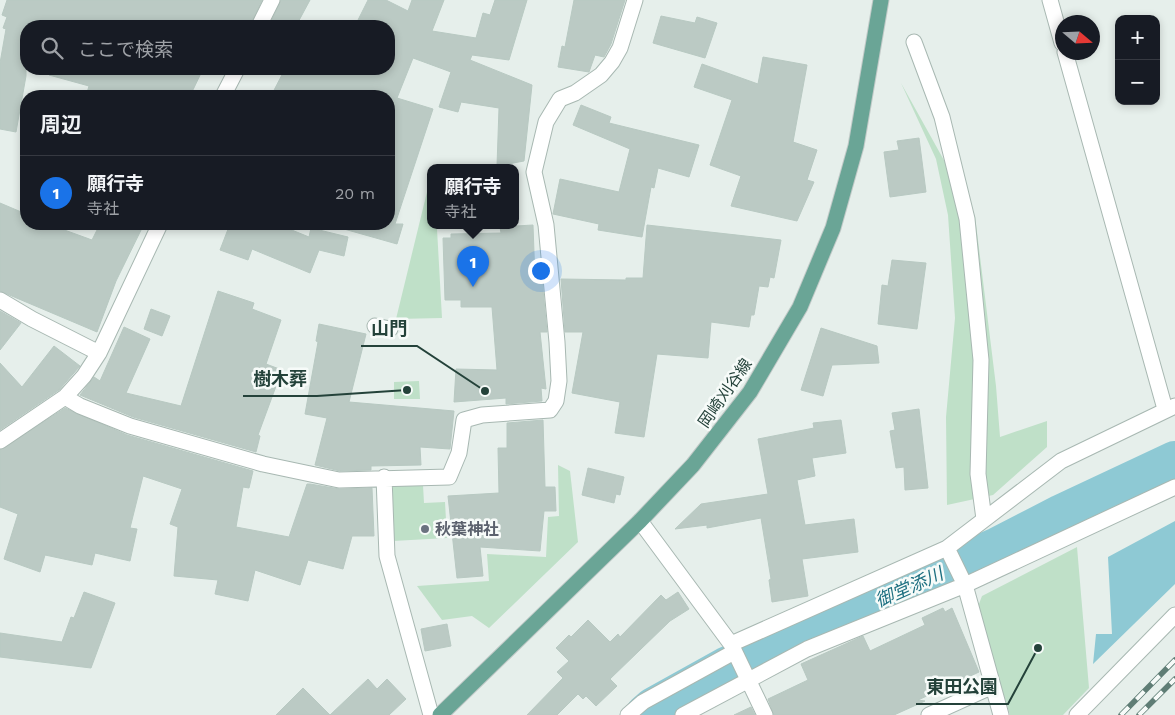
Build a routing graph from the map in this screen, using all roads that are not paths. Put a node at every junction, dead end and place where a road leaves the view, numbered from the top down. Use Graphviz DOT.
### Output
graph roads {
  1 [pos="272,0"];
  2 [pos="635,0"];
  3 [pos="881,0"];
  4 [pos="1050,0"];
  5 [pos="1055,18"];
  6 [pos="261,20"];
  7 [pos="914,42"];
  8 [pos="1067,60"];
  9 [pos="234,75"];
  10 [pos="226,90"];
  11 [pos="157,230"];
  12 [pos="0,300"];
  13 [pos="99,353"];
  14 [pos="65,397"];
  15 [pos="1170,408"];
  16 [pos="0,440"];
  17 [pos="384,477"];
  18 [pos="1175,488"];
  19 [pos="984,519"];
  20 [pos="640,521"];
  21 [pos="947,548"];
  22 [pos="965,585"];
  23 [pos="1175,615"];
  24 [pos="732,648"];
  25 [pos="747,682"];
  26 [pos="993,686"];
  27 [pos="431,715"];
  28 [pos="440,715"];
  29 [pos="628,715"];
  30 [pos="683,715"];
  31 [pos="765,715"];
  32 [pos="929,715"];
  33 [pos="1001,715"];
  34 [pos="1077,715"];
  1 -- 6 [label="street"];
  2 -- 17 [label="street"];
  3 -- 20 [label="main road, 岡崎刈谷線"];
  4 -- 5 [label="street"];
  7 -- 19 [label="street"];
  8 -- 15 [label="street"];
  9 -- 10 [label="street"];
  11 -- 13 [label="street"];
  12 -- 13 [label="street"];
  13 -- 14 [label="street"];
  14 -- 16 [label="street"];
  14 -- 17 [label="street"];
  15 -- 19 [label="street"];
  17 -- 27 [label="street"];
  18 -- 22 [label="street"];
  19 -- 21 [label="street"];
  20 -- 24 [label="street"];
  20 -- 28 [label="main road, 岡崎刈谷線"];
  21 -- 22 [label="street"];
  21 -- 24 [label="street"];
  22 -- 25 [label="street"];
  22 -- 26 [label="street"];
  23 -- 34 [label="street"];
  24 -- 25 [label="street"];
  24 -- 29 [label="street"];
  25 -- 30 [label="street"];
  25 -- 31 [label="street"];
  26 -- 32 [label="street"];
  26 -- 33 [label="street"];
}
